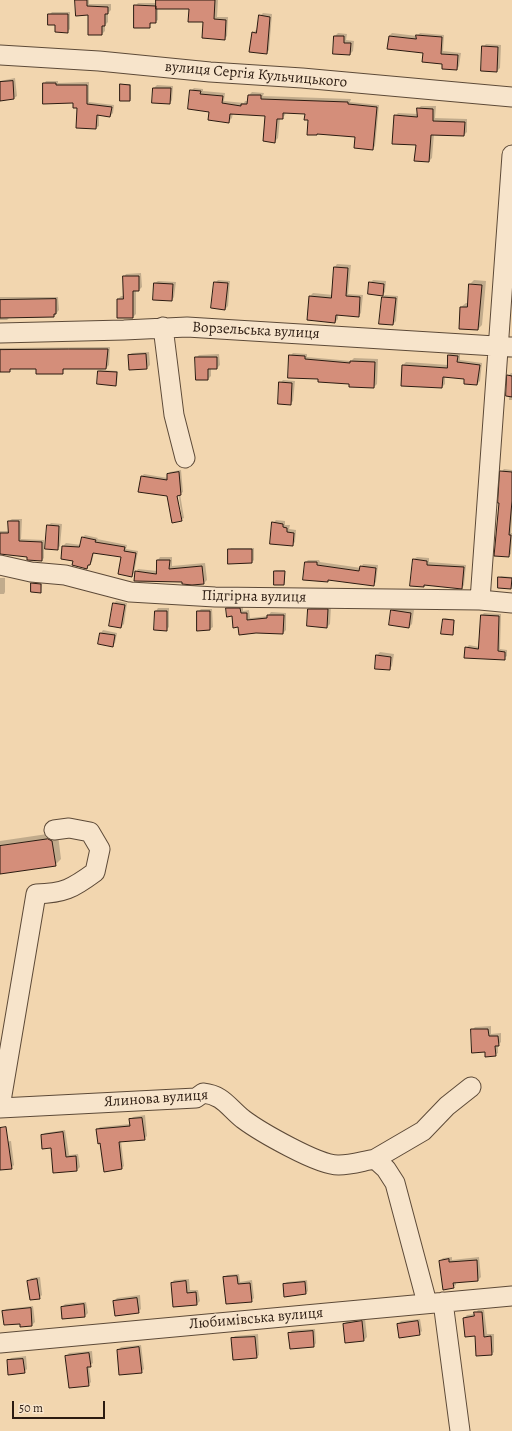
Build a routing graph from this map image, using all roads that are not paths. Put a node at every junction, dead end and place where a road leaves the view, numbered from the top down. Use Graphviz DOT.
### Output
graph roads {
  1 [pos="0,55"];
  2 [pos="512,97"];
  3 [pos="512,155"];
  4 [pos="163,328"];
  5 [pos="0,333"];
  6 [pos="505,347"];
  7 [pos="185,458"];
  8 [pos="0,565"];
  9 [pos="480,600"];
  10 [pos="512,603"];
  11 [pos="54,830"];
  12 [pos="471,1087"];
  13 [pos="0,1108"];
  14 [pos="375,1159"];
  15 [pos="512,1296"];
  16 [pos="435,1303"];
  17 [pos="0,1343"];
  18 [pos="460,1431"];
  1 -- 2 [label="street, вулиця Сергія Кульчицького"];
  3 -- 6 [label="street"];
  4 -- 5 [label="street, Ворзельська вулиця"];
  4 -- 6 [label="street, Ворзельська вулиця"];
  4 -- 7 [label="street"];
  6 -- 9 [label="street"];
  8 -- 9 [label="street, Підгірна вулиця"];
  9 -- 10 [label="street, Підгірна вулиця"];
  11 -- 13 [label="street"];
  12 -- 14 [label="street, Ялинова вулиця"];
  13 -- 14 [label="street, Ялинова вулиця"];
  14 -- 16 [label="street"];
  15 -- 16 [label="street, Любимівська вулиця"];
  16 -- 17 [label="street, Любимівська вулиця"];
  16 -- 18 [label="street"];
}
